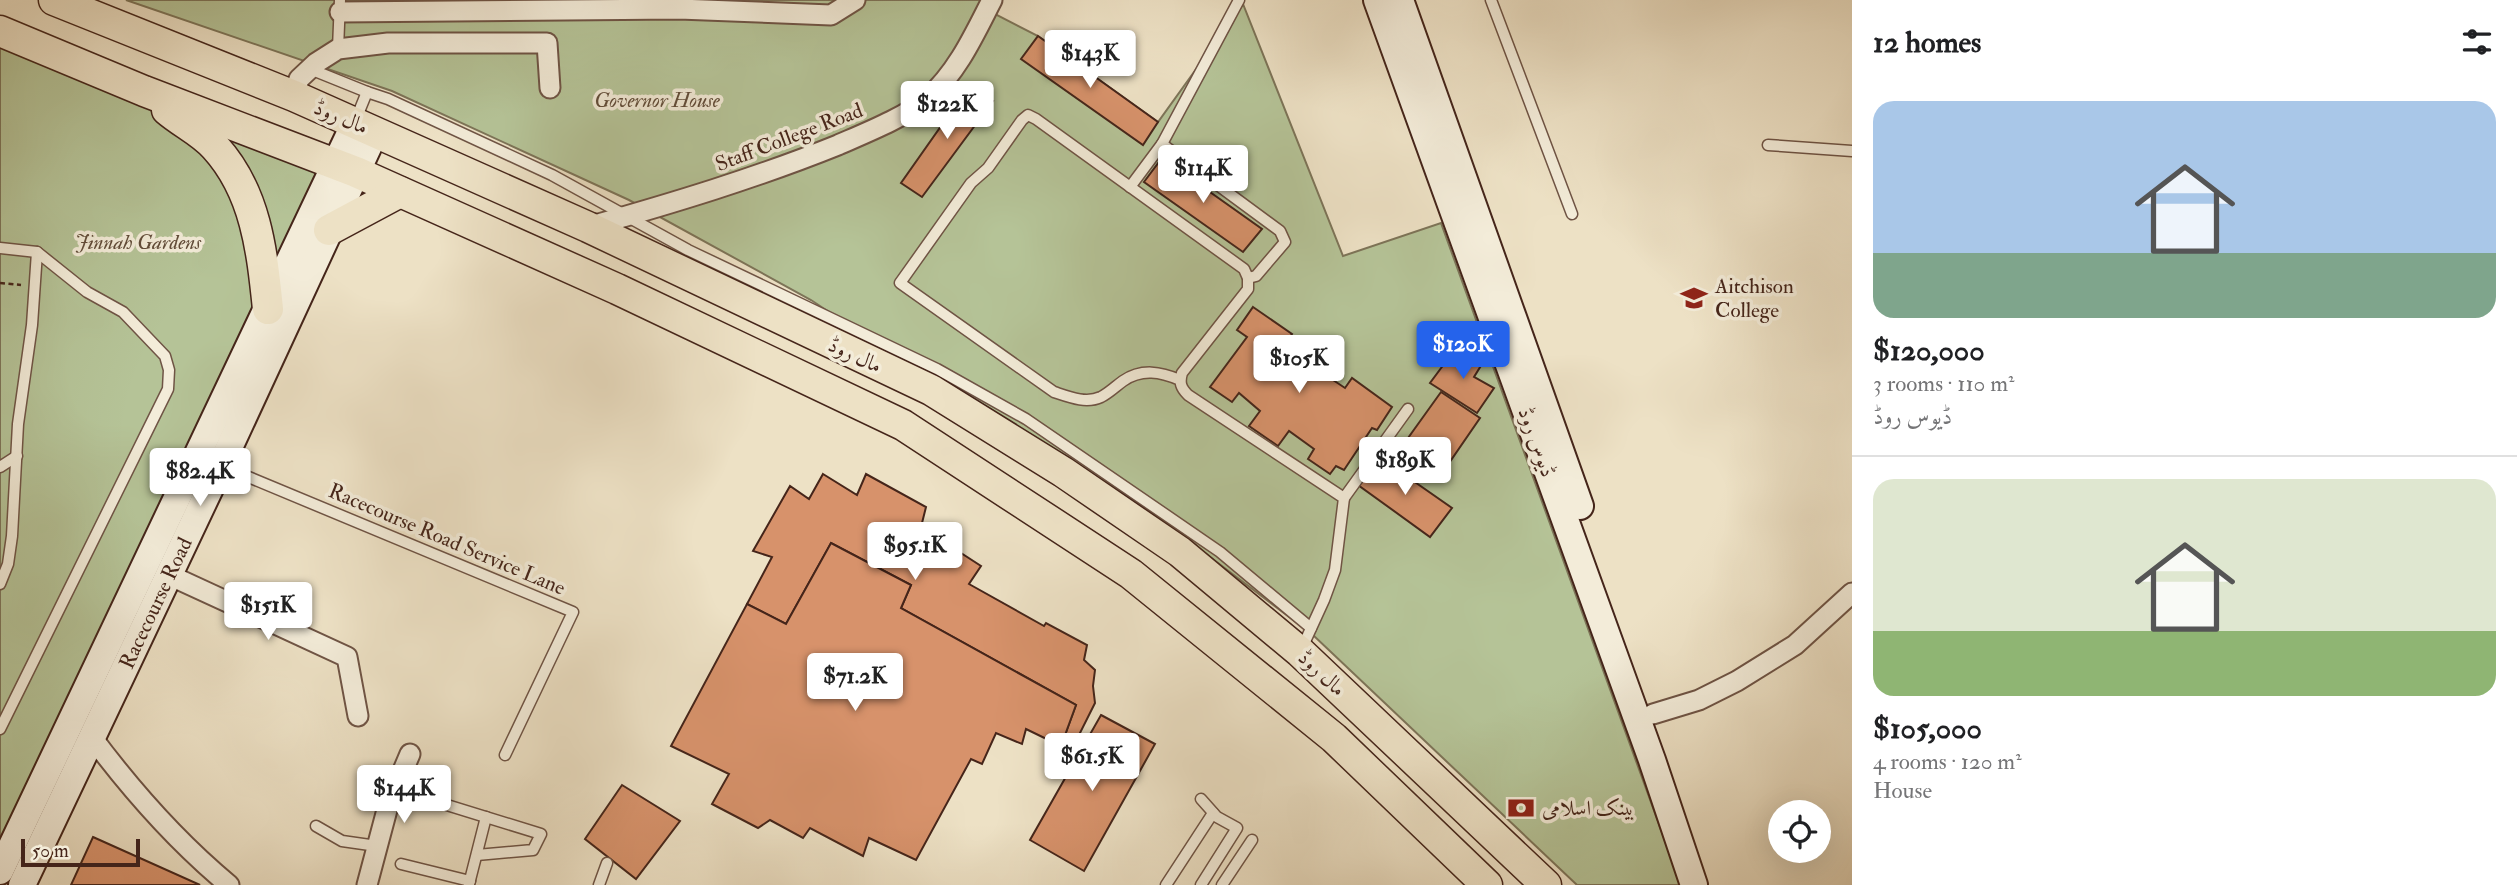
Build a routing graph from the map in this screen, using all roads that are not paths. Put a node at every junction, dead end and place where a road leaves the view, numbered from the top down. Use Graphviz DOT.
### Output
graph roads {
  1 [pos="54,0"];
  2 [pos="855,0"];
  3 [pos="992,0"];
  4 [pos="1239,0"];
  5 [pos="1377,0"];
  6 [pos="1400,0"];
  7 [pos="1491,0"];
  8 [pos="679,5"];
  9 [pos="340,6"];
  10 [pos="0,31"];
  11 [pos="338,49"];
  12 [pos="310,69"];
  13 [pos="550,88"];
  14 [pos="144,91"];
  15 [pos="367,92"];
  16 [pos="294,96"];
  17 [pos="365,127"];
  18 [pos="1162,144"];
  19 [pos="1768,145"];
  20 [pos="1852,151"];
  21 [pos="346,169"];
  22 [pos="1130,187"];
  23 [pos="400,192"];
  24 [pos="1572,214"];
  25 [pos="629,215"];
  26 [pos="588,226"];
  27 [pos="329,230"];
  28 [pos="0,248"];
  29 [pos="37,252"];
  30 [pos="1248,278"];
  31 [pos="268,309"];
  32 [pos="1180,380"];
  33 [pos="1408,409"];
  34 [pos="17,456"];
  35 [pos="210,460"];
  36 [pos="0,467"];
  37 [pos="1344,498"];
  38 [pos="170,575"];
  39 [pos="0,584"];
  40 [pos="1852,593"];
  41 [pos="1305,640"];
  42 [pos="1653,714"];
  43 [pos="358,716"];
  44 [pos="0,729"];
  45 [pos="91,736"];
  46 [pos="410,754"];
  47 [pos="505,755"];
  48 [pos="396,789"];
  49 [pos="1201,799"];
  50 [pos="1213,813"];
  51 [pos="486,817"];
  52 [pos="316,826"];
  53 [pos="1252,839"];
  54 [pos="377,846"];
  55 [pos="477,855"];
  56 [pos="607,863"];
  57 [pos="401,864"];
  58 [pos="0,871"];
  59 [pos="470,883"];
  60 [pos="22,885"];
  61 [pos="229,885"];
  62 [pos="367,885"];
  63 [pos="599,885"];
  64 [pos="1166,885"];
  65 [pos="1200,885"];
  66 [pos="1222,885"];
  67 [pos="1487,885"];
  68 [pos="1546,885"];
  69 [pos="1693,885"];
  70 [pos="1712,885"];
  1 -- 16 [label="main road, مال روڈ"];
  2 -- 8 [label="street"];
  3 -- 25 [label="street, Staff College Road"];
  4 -- 18 [label="lane"];
  5 -- 69 [label="main road, ڈیوس روڈ"];
  6 -- 42 [label="main road, ڈیوس روڈ"];
  7 -- 24 [label="lane"];
  8 -- 9 [label="street"];
  9 -- 11 [label="lane"];
  10 -- 14 [label="main road, مال روڈ"];
  11 -- 12 [label="street"];
  11 -- 13 [label="street"];
  12 -- 15 [label="lane"];
  12 -- 16 [label="street"];
  14 -- 21 [label="main road, مال روڈ"];
  14 -- 31 [label="main road"];
  15 -- 17 [label="lane"];
  15 -- 25 [label="lane"];
  16 -- 17 [label="main road, مال روڈ"];
  17 -- 21 [label="main road, Racecourse Road"];
  17 -- 26 [label="main road, مال روڈ"];
  18 -- 22 [label="lane"];
  18 -- 30 [label="lane"];
  19 -- 20 [label="lane"];
  21 -- 23 [label="main road, مال روڈ"];
  21 -- 27 [label="main road, Racecourse Road"];
  21 -- 31 [label="main road, Racecourse Road"];
  22 -- 30 [label="lane"];
  22 -- 32 [label="lane"];
  23 -- 27 [label="main road"];
  23 -- 67 [label="main road, مال روڈ"];
  25 -- 26 [label="street, Staff College Road"];
  25 -- 41 [label="lane"];
  26 -- 41 [label="main road, مال روڈ"];
  27 -- 35 [label="main road, Racecourse Road"];
  28 -- 29 [label="lane"];
  29 -- 34 [label="lane"];
  29 -- 44 [label="lane"];
  30 -- 32 [label="lane"];
  31 -- 35 [label="main road, Racecourse Road"];
  32 -- 37 [label="lane"];
  33 -- 37 [label="lane"];
  34 -- 36 [label="lane"];
  34 -- 39 [label="lane"];
  35 -- 38 [label="main road, Racecourse Road"];
  35 -- 47 [label="lane, Racecourse Road Service Lane"];
  35 -- 58 [label="main road, Racecourse Road"];
  37 -- 41 [label="lane"];
  38 -- 43 [label="street"];
  38 -- 45 [label="main road, Racecourse Road"];
  40 -- 42 [label="street"];
  41 -- 68 [label="main road, مال روڈ"];
  42 -- 70 [label="main road, ڈیوس روڈ"];
  45 -- 60 [label="main road, Racecourse Road"];
  45 -- 61 [label="street"];
  46 -- 48 [label="street"];
  48 -- 51 [label="lane"];
  48 -- 54 [label="street"];
  49 -- 50 [label="lane"];
  50 -- 64 [label="lane"];
  50 -- 65 [label="lane"];
  51 -- 55 [label="lane"];
  51 -- 55 [label="lane"];
  52 -- 54 [label="lane"];
  53 -- 66 [label="lane"];
  54 -- 62 [label="street"];
  55 -- 59 [label="lane"];
  56 -- 63 [label="lane"];
  57 -- 59 [label="lane"];
}
